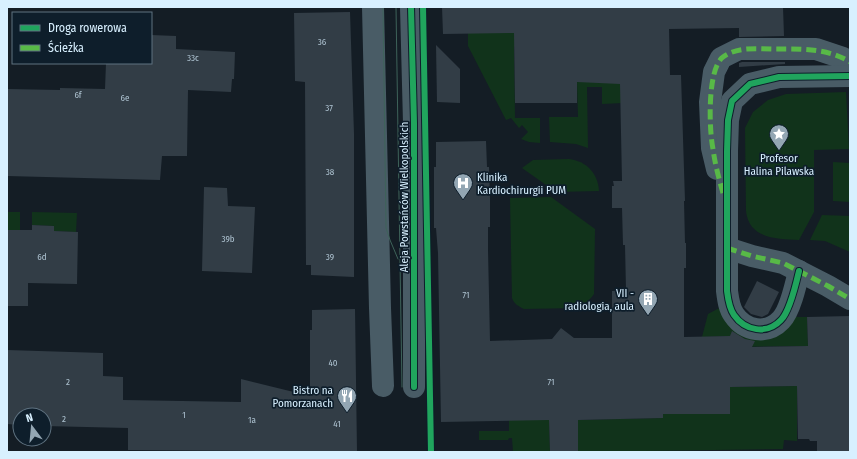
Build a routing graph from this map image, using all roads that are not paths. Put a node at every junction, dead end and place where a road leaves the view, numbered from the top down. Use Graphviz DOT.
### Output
graph roads {
  1 [pos="373,7"];
  2 [pos="411,7"];
  3 [pos="850,62"];
  4 [pos="850,76"];
  5 [pos="727,209"];
  6 [pos="727,248"];
  7 [pos="799,271"];
  8 [pos="850,300"];
  9 [pos="383,386"];
  10 [pos="414,387"];
  1 -- 9 [label="street"];
  2 -- 10 [label="street, Aleja Powstańców Wielkopolskich"];
  3 -- 5 [label="street"];
  4 -- 5 [label="street"];
  5 -- 6 [label="street"];
  6 -- 7 [label="street"];
  6 -- 7 [label="street"];
  7 -- 8 [label="street"];
}
